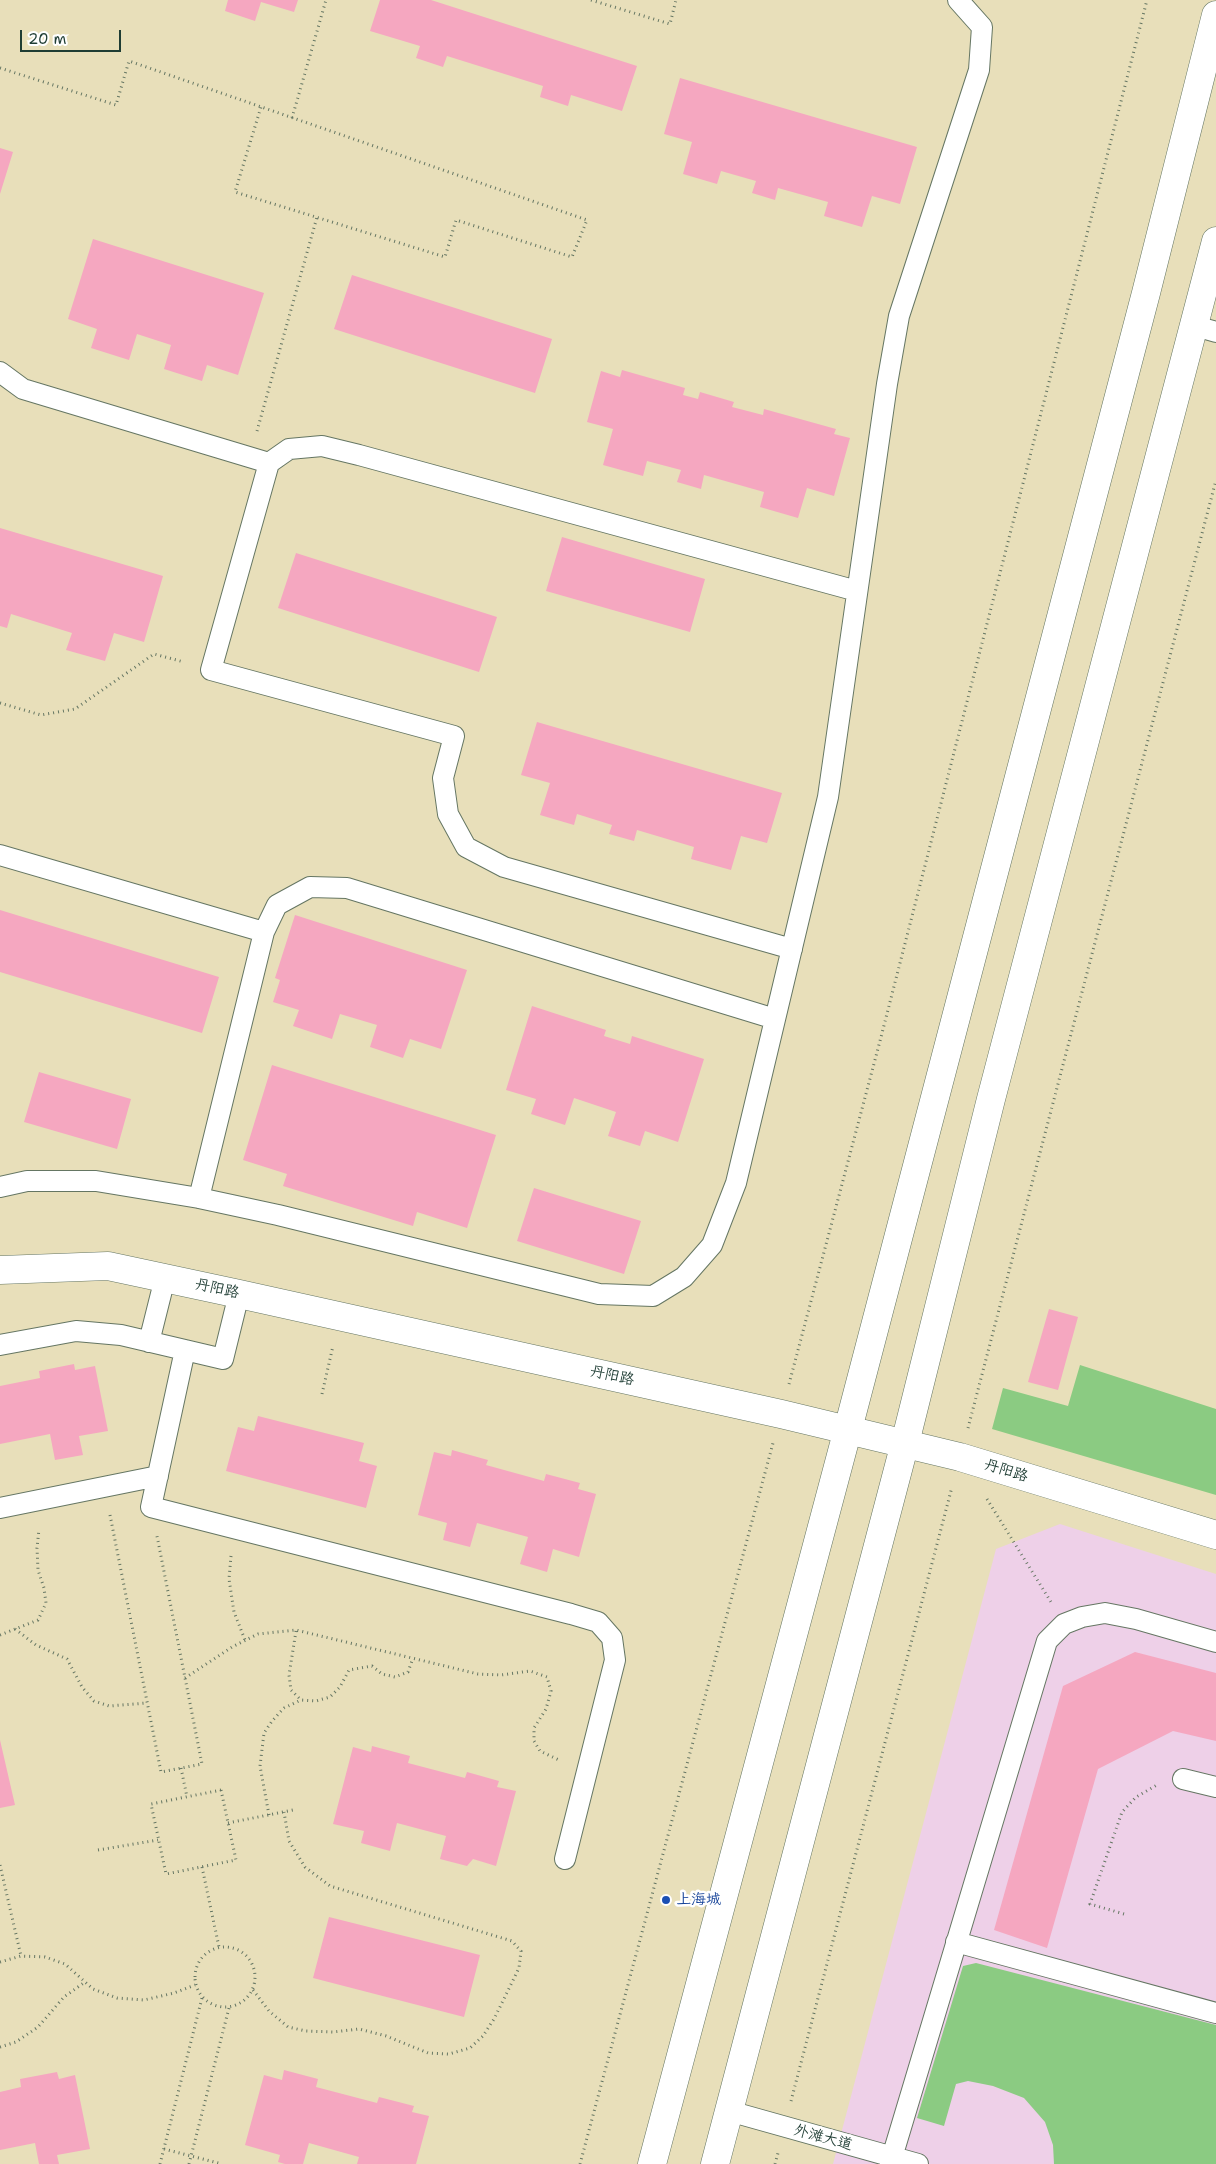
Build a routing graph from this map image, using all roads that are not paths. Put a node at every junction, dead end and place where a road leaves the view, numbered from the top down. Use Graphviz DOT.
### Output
graph roads {
  1 [pos="958,0"];
  2 [pos="1216,15"];
  3 [pos="1216,241"];
  4 [pos="1210,292"];
  5 [pos="1206,329"];
  6 [pos="0,372"];
  7 [pos="259,460"];
  8 [pos="857,591"];
  9 [pos="0,855"];
  10 [pos="264,932"];
  11 [pos="792,949"];
  12 [pos="775,1019"];
  13 [pos="0,1187"];
  14 [pos="199,1198"];
  15 [pos="0,1270"];
  16 [pos="165,1278"];
  17 [pos="238,1294"];
  18 [pos="149,1342"];
  19 [pos="0,1345"];
  20 [pos="185,1350"];
  21 [pos="848,1429"];
  22 [pos="905,1443"];
  23 [pos="158,1476"];
  24 [pos="0,1508"];
  25 [pos="1216,1536"];
  26 [pos="1216,1642"];
  27 [pos="1183,1779"];
  28 [pos="1216,1787"];
  29 [pos="565,1859"];
  30 [pos="956,1942"];
  31 [pos="1216,2013"];
  32 [pos="729,2111"];
  33 [pos="891,2160"];
  34 [pos="652,2164"];
  35 [pos="715,2164"];
  36 [pos="918,2164"];
  1 -- 8 [label="lane"];
  2 -- 21 [label="main road"];
  3 -- 4 [label="main road"];
  4 -- 5 [label="main road"];
  5 -- 22 [label="main road"];
  6 -- 7 [label="lane"];
  7 -- 8 [label="lane"];
  7 -- 11 [label="lane"];
  8 -- 11 [label="lane"];
  9 -- 10 [label="lane"];
  10 -- 12 [label="lane"];
  10 -- 14 [label="lane"];
  11 -- 12 [label="lane"];
  12 -- 14 [label="lane"];
  13 -- 14 [label="lane"];
  15 -- 16 [label="main road, 丹阳路"];
  16 -- 17 [label="main road, 丹阳路"];
  16 -- 18 [label="lane"];
  17 -- 20 [label="lane"];
  17 -- 21 [label="main road, 丹阳路"];
  18 -- 19 [label="lane"];
  18 -- 20 [label="lane"];
  20 -- 23 [label="lane"];
  21 -- 22 [label="main road, 丹阳路"];
  21 -- 34 [label="main road"];
  22 -- 25 [label="main road, 丹阳路"];
  22 -- 32 [label="main road"];
  23 -- 24 [label="lane"];
  23 -- 29 [label="lane"];
  26 -- 30 [label="lane"];
  27 -- 28 [label="lane"];
  30 -- 31 [label="lane"];
  30 -- 33 [label="lane"];
  32 -- 33 [label="lane, 外滩大道"];
  32 -- 35 [label="main road"];
  33 -- 36 [label="lane, 外滩大道"];
}
